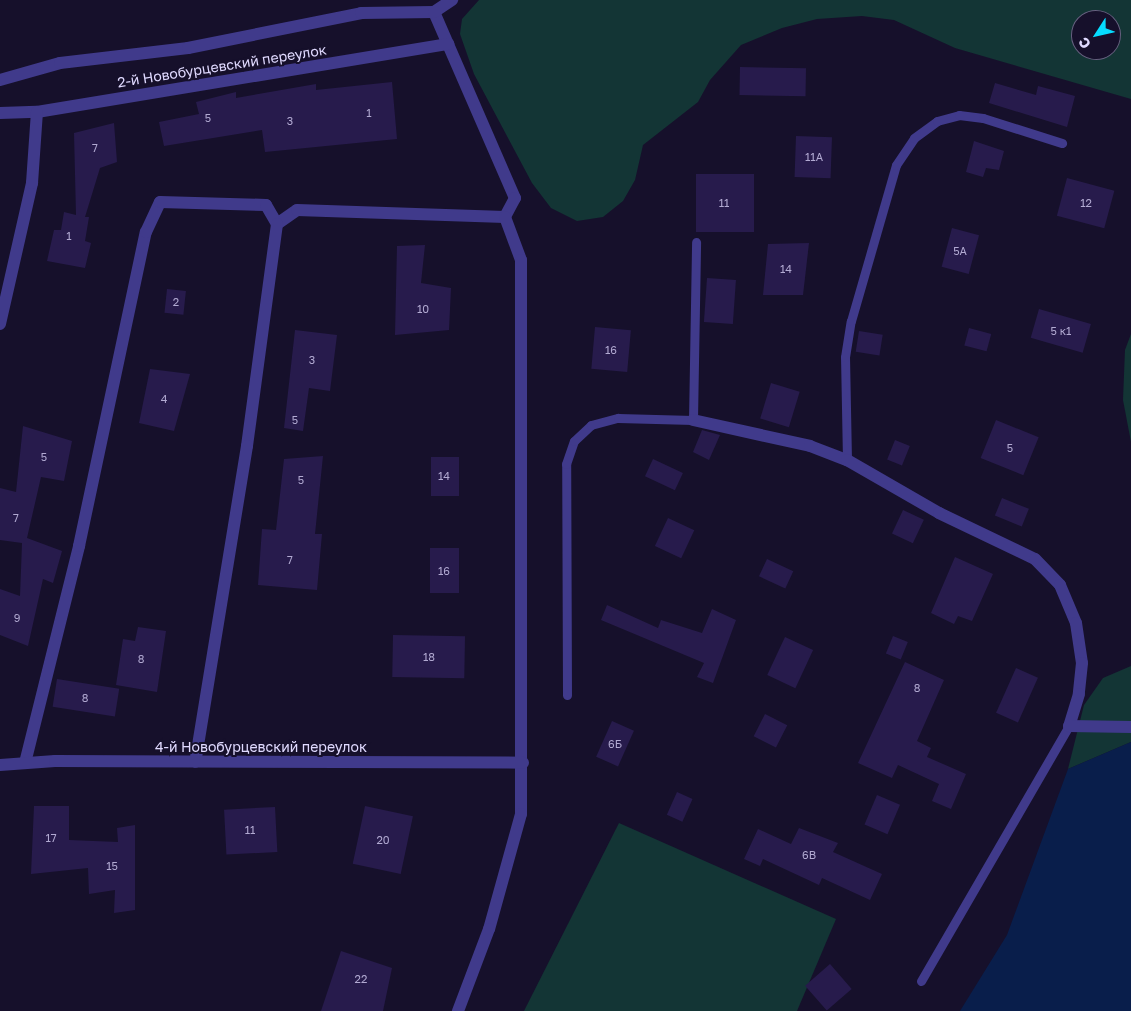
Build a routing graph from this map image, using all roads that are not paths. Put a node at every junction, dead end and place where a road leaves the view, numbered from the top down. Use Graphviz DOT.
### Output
graph roads {
  1 [pos="452,0"];
  2 [pos="434,12"];
  3 [pos="448,44"];
  4 [pos="0,80"];
  5 [pos="37,112"];
  6 [pos="0,113"];
  7 [pos="1062,143"];
  8 [pos="505,216"];
  9 [pos="277,224"];
  10 [pos="696,242"];
  11 [pos="0,324"];
  12 [pos="693,420"];
  13 [pos="847,460"];
  14 [pos="567,695"];
  15 [pos="1069,726"];
  16 [pos="1131,728"];
  17 [pos="195,762"];
  18 [pos="25,763"];
  19 [pos="523,763"];
  20 [pos="0,765"];
  21 [pos="920,981"];
  22 [pos="458,1011"];
  1 -- 2 [label="street"];
  2 -- 3 [label="street"];
  2 -- 4 [label="street"];
  3 -- 5 [label="street, 2-й Новобурцевский переулок"];
  3 -- 8 [label="street"];
  5 -- 6 [label="street, 2-й Новобурцевский переулок"];
  5 -- 11 [label="street"];
  7 -- 13 [label="lane"];
  8 -- 9 [label="street"];
  8 -- 19 [label="street"];
  9 -- 17 [label="street"];
  9 -- 18 [label="street"];
  10 -- 12 [label="lane"];
  12 -- 13 [label="street"];
  12 -- 14 [label="lane"];
  13 -- 15 [label="street"];
  15 -- 16 [label="street"];
  15 -- 21 [label="lane"];
  17 -- 18 [label="street, 4-й Новобурцевский переулок"];
  17 -- 19 [label="street, 4-й Новобурцевский переулок"];
  18 -- 20 [label="street, 4-й Новобурцевский переулок"];
  19 -- 22 [label="street"];
}
